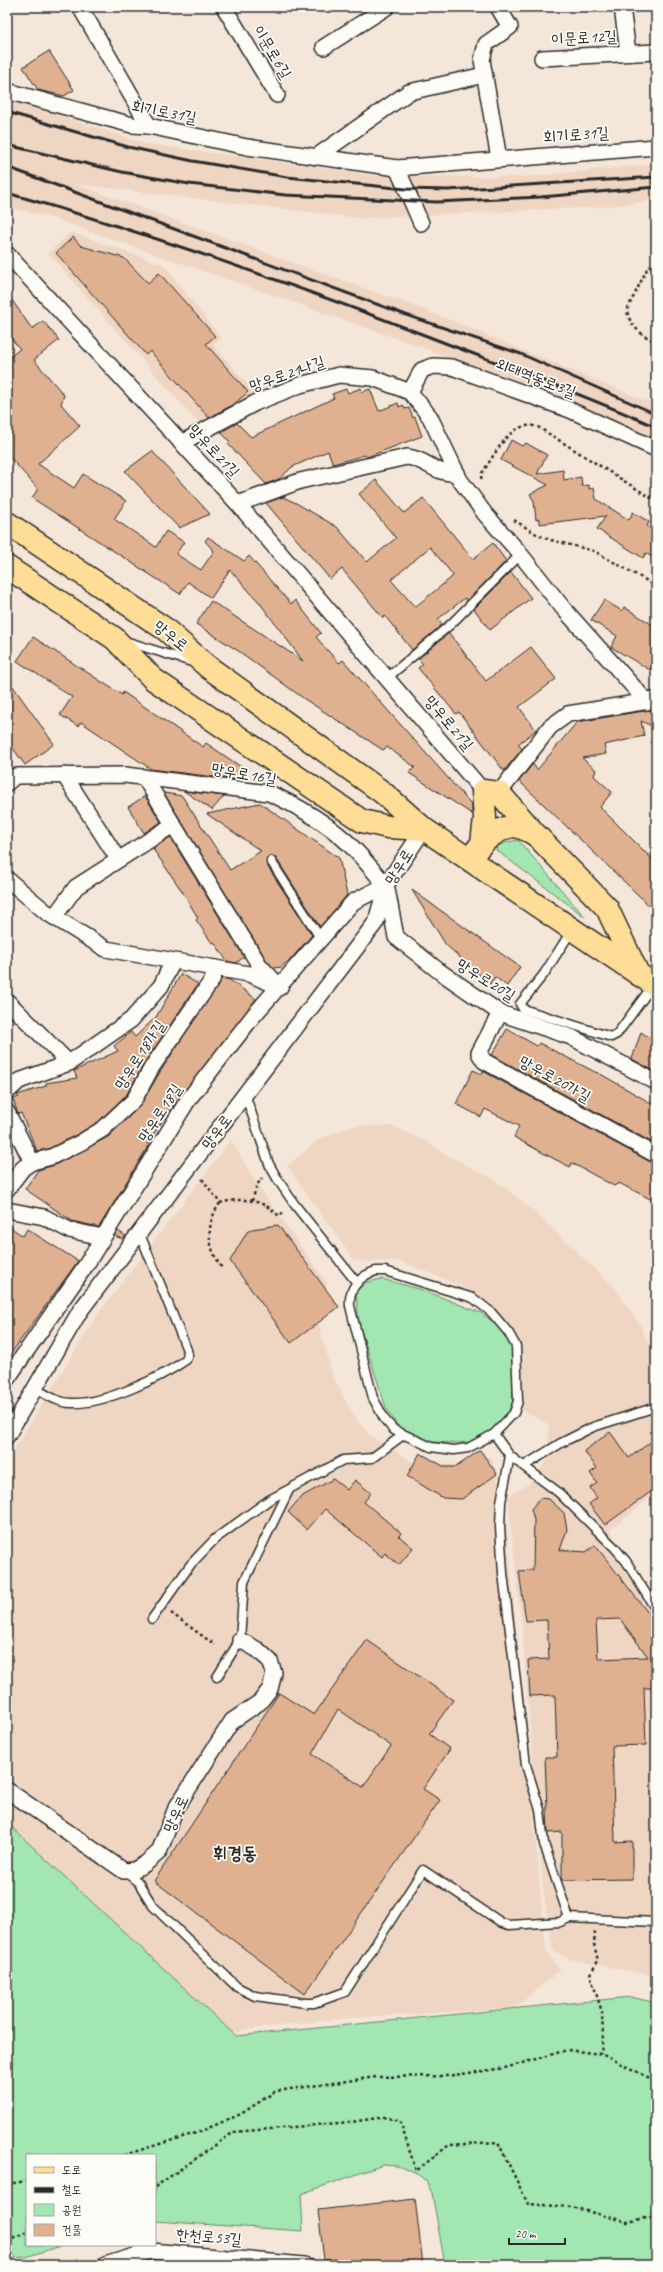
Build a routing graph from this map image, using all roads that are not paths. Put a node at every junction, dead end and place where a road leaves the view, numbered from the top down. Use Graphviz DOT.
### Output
graph roads {
  1 [pos="80,7"];
  2 [pos="224,7"];
  3 [pos="387,7"];
  4 [pos="498,7"];
  5 [pos="622,7"];
  6 [pos="324,47"];
  7 [pos="656,52"];
  8 [pos="628,53"];
  9 [pos="542,58"];
  10 [pos="484,75"];
  11 [pos="7,91"];
  12 [pos="277,95"];
  13 [pos="149,126"];
  14 [pos="656,147"];
  15 [pos="316,157"];
  16 [pos="499,159"];
  17 [pos="397,168"];
  18 [pos="420,223"];
  19 [pos="7,254"];
  20 [pos="410,392"];
  21 [pos="182,443"];
  22 [pos="656,449"];
  23 [pos="457,473"];
  24 [pos="238,504"];
  25 [pos="7,523"];
  26 [pos="520,555"];
  27 [pos="7,567"];
  28 [pos="114,638"];
  29 [pos="208,667"];
  30 [pos="387,678"];
  31 [pos="652,701"];
  32 [pos="10,775"];
  33 [pos="64,775"];
  34 [pos="144,777"];
  35 [pos="491,792"];
  36 [pos="173,825"];
  37 [pos="424,829"];
  38 [pos="536,835"];
  39 [pos="476,851"];
  40 [pos="118,859"];
  41 [pos="271,861"];
  42 [pos="7,879"];
  43 [pos="386,885"];
  44 [pos="54,917"];
  45 [pos="573,930"];
  46 [pos="321,939"];
  47 [pos="173,961"];
  48 [pos="216,968"];
  49 [pos="649,981"];
  50 [pos="280,986"];
  51 [pos="7,1001"];
  52 [pos="500,1013"];
  53 [pos="69,1063"];
  54 [pos="656,1082"];
  55 [pos="7,1092"];
  56 [pos="245,1094"];
  57 [pos="7,1112"];
  58 [pos="656,1155"];
  59 [pos="32,1162"];
  60 [pos="7,1189"];
  61 [pos="7,1210"];
  62 [pos="140,1234"];
  63 [pos="103,1237"];
  64 [pos="357,1283"];
  65 [pos="7,1379"];
  66 [pos="34,1388"];
  67 [pos="656,1407"];
  68 [pos="494,1434"];
  69 [pos="403,1435"];
  70 [pos="7,1436"];
  71 [pos="510,1456"];
  72 [pos="524,1466"];
  73 [pos="289,1490"];
  74 [pos="656,1610"];
  75 [pos="152,1619"];
  76 [pos="240,1640"];
  77 [pos="217,1677"];
  78 [pos="7,1790"];
  79 [pos="124,1871"];
  80 [pos="569,1918"];
  81 [pos="656,1922"];
  82 [pos="266,2263"];
  83 [pos="110,2264"];
  84 [pos="304,2265"];
  1 -- 13 [label="street"];
  2 -- 12 [label="street, 이문로6길"];
  3 -- 6 [label="street"];
  4 -- 10 [label="street"];
  5 -- 8 [label="street, 이문로12길"];
  7 -- 8 [label="street, 이문로12길"];
  8 -- 9 [label="street, 이문로12길"];
  10 -- 15 [label="street"];
  10 -- 16 [label="street"];
  11 -- 13 [label="street, 회기로31길"];
  13 -- 15 [label="street, 회기로31길"];
  14 -- 16 [label="street, 회기로31길"];
  15 -- 17 [label="street, 회기로31길"];
  16 -- 17 [label="street, 회기로31길"];
  17 -- 18 [label="street"];
  19 -- 21 [label="street, 망우로21길"];
  20 -- 21 [label="street, 망우로21나길"];
  20 -- 22 [label="street, 외대역동로3길"];
  20 -- 23 [label="street"];
  21 -- 24 [label="street, 망우로21길"];
  23 -- 24 [label="street"];
  23 -- 26 [label="street"];
  24 -- 30 [label="street, 망우로21길"];
  25 -- 29 [label="main road, 망우로"];
  26 -- 30 [label="lane"];
  26 -- 31 [label="street"];
  27 -- 28 [label="main road, 망우로"];
  28 -- 29 [label="lane"];
  28 -- 37 [label="main road, 망우로"];
  29 -- 37 [label="main road, 망우로"];
  30 -- 35 [label="street, 망우로21길"];
  31 -- 35 [label="street"];
  32 -- 33 [label="street, 망우로16길"];
  33 -- 34 [label="street, 망우로16길"];
  33 -- 40 [label="street"];
  34 -- 36 [label="street"];
  34 -- 43 [label="street, 망우로16길"];
  35 -- 38 [label="main road"];
  35 -- 39 [label="main road"];
  36 -- 40 [label="street"];
  36 -- 50 [label="street"];
  37 -- 39 [label="main road, 망우로"];
  37 -- 43 [label="street, 망우로"];
  38 -- 39 [label="main road"];
  38 -- 49 [label="main road"];
  39 -- 45 [label="main road, 망우로"];
  40 -- 44 [label="street"];
  41 -- 46 [label="lane"];
  42 -- 44 [label="street"];
  43 -- 46 [label="street, 망우로18길"];
  43 -- 52 [label="street, 망우로20길"];
  43 -- 56 [label="street, 망우로"];
  44 -- 47 [label="street"];
  45 -- 49 [label="main road, 망우로"];
  45 -- 49 [label="lane"];
  46 -- 50 [label="street, 망우로18길"];
  47 -- 48 [label="street"];
  47 -- 53 [label="street, 망우로18가길"];
  48 -- 50 [label="street"];
  48 -- 59 [label="street, 망우로18가길"];
  50 -- 63 [label="street, 망우로18길"];
  51 -- 53 [label="street"];
  52 -- 54 [label="street, 망우로20길"];
  52 -- 58 [label="street, 망우로20가길"];
  53 -- 55 [label="street, 망우로18가길"];
  56 -- 62 [label="street, 망우로"];
  56 -- 64 [label="lane"];
  57 -- 59 [label="street"];
  59 -- 60 [label="street, 망우로18가길"];
  61 -- 63 [label="street"];
  62 -- 66 [label="street, 망우로"];
  62 -- 66 [label="lane"];
  63 -- 65 [label="street, 망우로18길"];
  64 -- 68 [label="lane"];
  64 -- 69 [label="lane"];
  66 -- 70 [label="street, 망우로"];
  67 -- 72 [label="lane"];
  68 -- 69 [label="lane"];
  68 -- 71 [label="lane"];
  69 -- 73 [label="lane"];
  71 -- 72 [label="lane"];
  71 -- 80 [label="lane"];
  72 -- 74 [label="lane"];
  73 -- 75 [label="lane"];
  73 -- 76 [label="lane"];
  76 -- 77 [label="lane"];
  76 -- 79 [label="street, 망우로"];
  78 -- 79 [label="street"];
  79 -- 80 [label="lane"];
  80 -- 81 [label="lane"];
  82 -- 83 [label="street, 한천로53길"];
  82 -- 84 [label="street, 한천로53길"];
}
